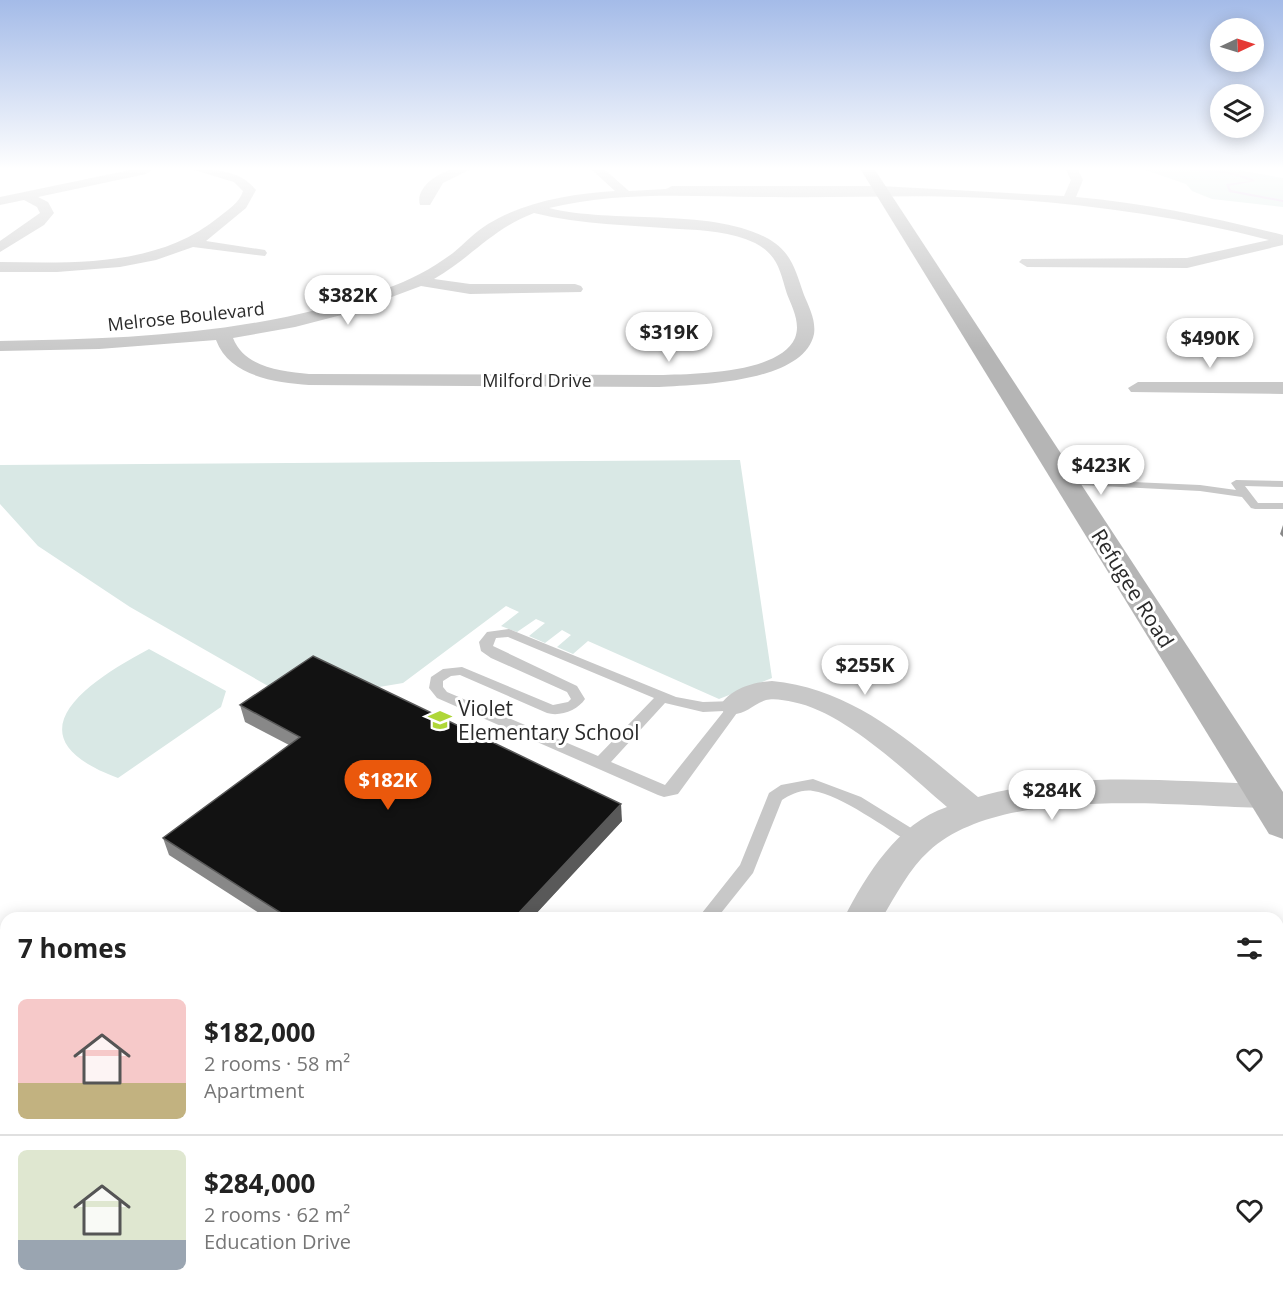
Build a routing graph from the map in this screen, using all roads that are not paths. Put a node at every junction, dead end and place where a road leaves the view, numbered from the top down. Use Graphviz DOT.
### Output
graph roads {
  1 [pos="26,230"];
  2 [pos="211,230"];
  3 [pos="488,230"];
  4 [pos="721,230"];
  5 [pos="906,230"];
  6 [pos="1245,230"];
  7 [pos="1283,240"];
  8 [pos="192,243"];
  9 [pos="0,248"];
  10 [pos="260,253"];
  11 [pos="1027,262"];
  12 [pos="0,267"];
  13 [pos="420,281"];
  14 [pos="575,289"];
  15 [pos="223,335"];
  16 [pos="0,346"];
  17 [pos="1283,387"];
  18 [pos="1138,388"];
  19 [pos="1065,482"];
  20 [pos="1283,484"];
  21 [pos="1244,494"];
  22 [pos="1283,506"];
  23 [pos="663,696"];
  24 [pos="735,706"];
  25 [pos="601,763"];
  26 [pos="1265,796"];
  27 [pos="972,810"];
  28 [pos="1283,824"];
  29 [pos="918,840"];
  30 [pos="712,912"];
  31 [pos="867,912"];
  1 -- 9 [label="street"];
  2 -- 8 [label="street"];
  3 -- 13 [label="street, Melrose Boulevard"];
  4 -- 15 [label="street, Milford Drive"];
  5 -- 19 [label="main road, Refugee Road"];
  6 -- 7 [label="street, Melrose Boulevard"];
  7 -- 11 [label="street"];
  8 -- 10 [label="street"];
  8 -- 12 [label="street"];
  13 -- 14 [label="street"];
  13 -- 15 [label="street, Melrose Boulevard"];
  15 -- 16 [label="street, Melrose Boulevard"];
  17 -- 18 [label="street"];
  19 -- 21 [label="lane"];
  19 -- 26 [label="main road, Refugee Road"];
  20 -- 21 [label="lane"];
  21 -- 22 [label="lane"];
  23 -- 24 [label="lane"];
  23 -- 25 [label="lane"];
  23 -- 25 [label="lane"];
  24 -- 25 [label="lane"];
  24 -- 27 [label="street"];
  26 -- 27 [label="street"];
  26 -- 28 [label="main road, Refugee Road"];
  27 -- 29 [label="street"];
  29 -- 30 [label="lane"];
  29 -- 31 [label="street"];
}
